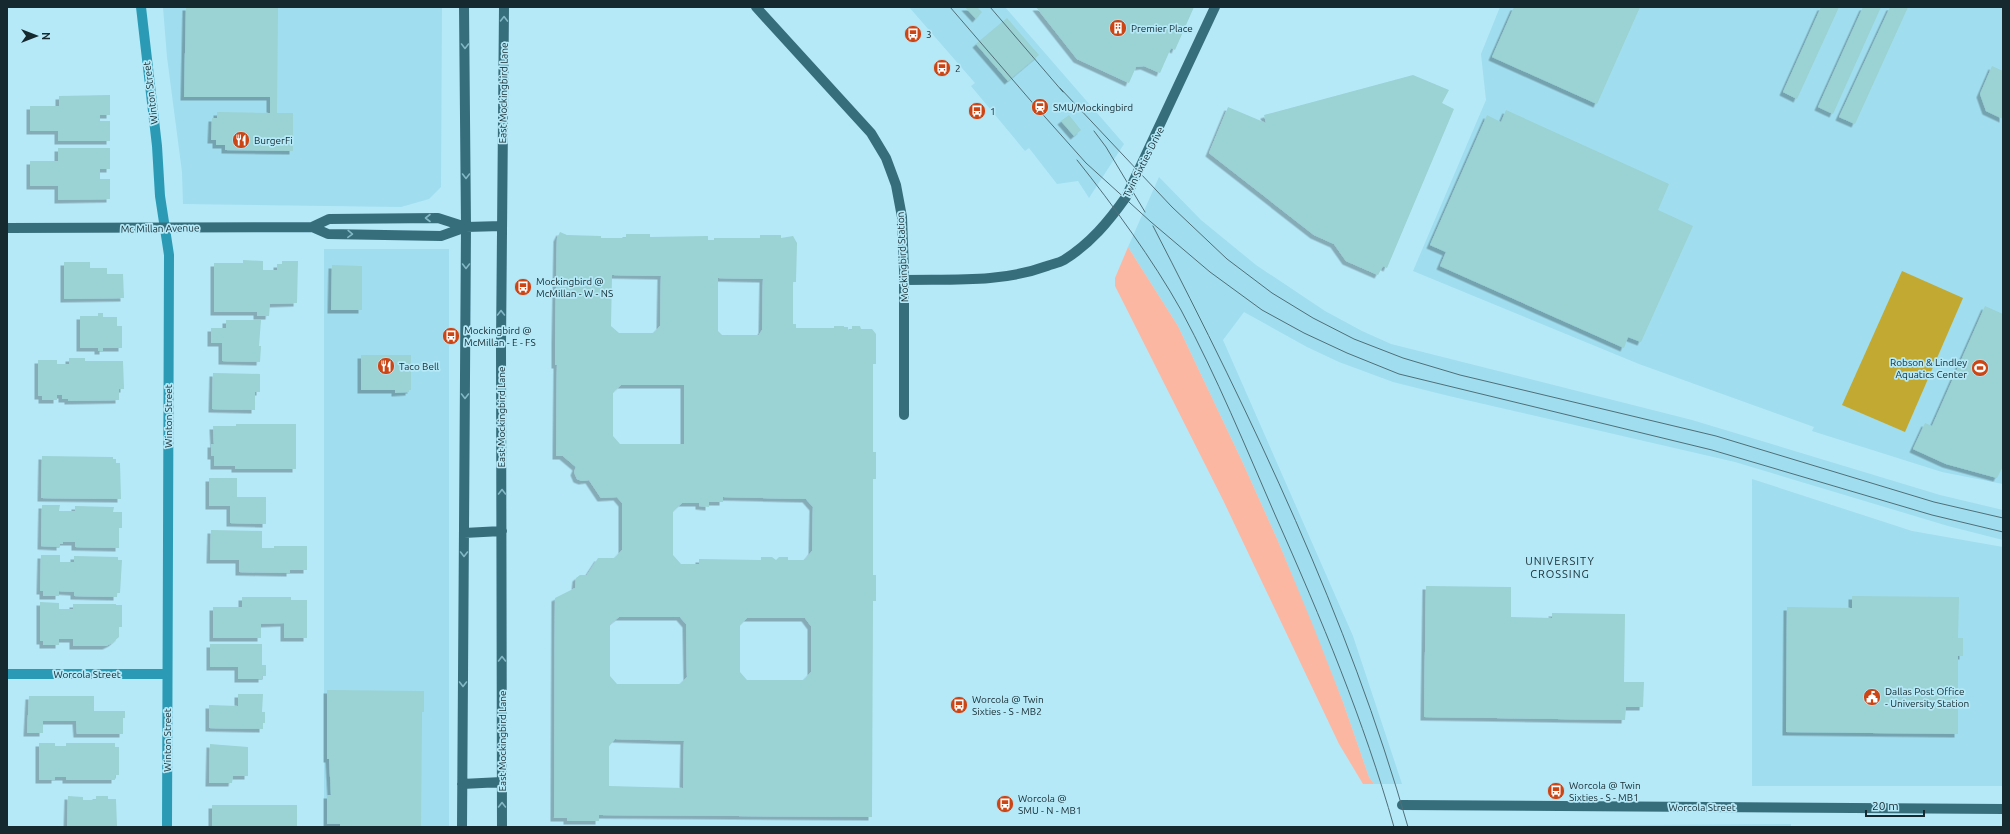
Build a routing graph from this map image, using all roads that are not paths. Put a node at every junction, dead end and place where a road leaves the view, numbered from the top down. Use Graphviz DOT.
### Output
graph roads {
  1 [pos="141,7"];
  2 [pos="464,7"];
  3 [pos="504,7"];
  4 [pos="756,7"];
  5 [pos="1215,7"];
  6 [pos="502,226"];
  7 [pos="312,227"];
  8 [pos="466,227"];
  9 [pos="7,228"];
  10 [pos="165,228"];
  11 [pos="904,280"];
  12 [pos="904,414"];
  13 [pos="502,532"];
  14 [pos="464,533"];
  15 [pos="7,674"];
  16 [pos="167,674"];
  17 [pos="502,782"];
  18 [pos="462,784"];
  19 [pos="1402,805"];
  20 [pos="2003,809"];
  21 [pos="167,827"];
  22 [pos="462,827"];
  23 [pos="502,827"];
  1 -- 10 [label="street, Winton Street"];
  2 -- 8 [label="street, one-way"];
  6 -- 3 [label="street, East Mockingbird Lane, one-way"];
  4 -- 11 [label="street, Mockingbird Station"];
  5 -- 11 [label="street, Twin Sixties Drive"];
  6 -- 8 [label="street, Mc Millan Avenue"];
  13 -- 6 [label="street, East Mockingbird Lane, one-way"];
  7 -- 8 [label="street, Mc Millan Avenue, one-way"];
  8 -- 7 [label="street, Mc Millan Avenue, one-way"];
  7 -- 10 [label="street, Mc Millan Avenue"];
  8 -- 14 [label="street, one-way"];
  9 -- 10 [label="street, Mc Millan Avenue"];
  10 -- 16 [label="street, Winton Street"];
  11 -- 12 [label="street, Mockingbird Station"];
  13 -- 14 [label="street"];
  17 -- 13 [label="street, East Mockingbird Lane, one-way"];
  14 -- 18 [label="street, one-way"];
  15 -- 16 [label="street, Worcola Street"];
  16 -- 21 [label="street, Winton Street"];
  17 -- 18 [label="street"];
  23 -- 17 [label="street, East Mockingbird Lane, one-way"];
  18 -- 22 [label="street"];
  19 -- 20 [label="street, Worcola Street"];
}
